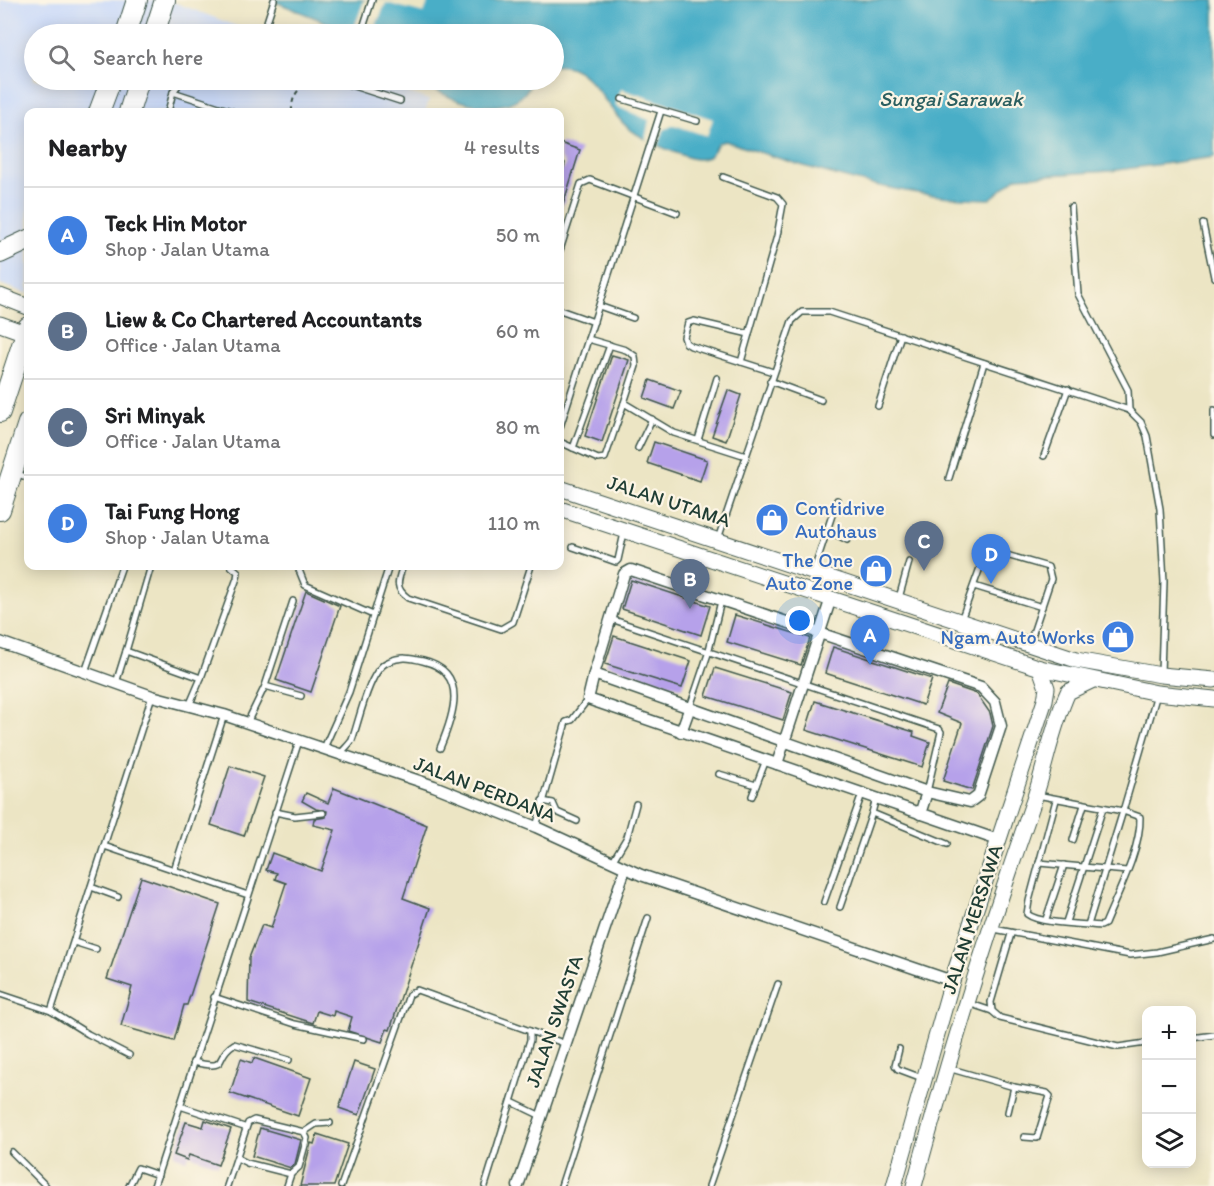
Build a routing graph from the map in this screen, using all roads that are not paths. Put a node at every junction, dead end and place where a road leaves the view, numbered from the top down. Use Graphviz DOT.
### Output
graph roads {
  1 [pos="137,0"];
  2 [pos="165,0"];
  3 [pos="274,0"];
  4 [pos="372,0"];
  5 [pos="129,24"];
  6 [pos="157,24"];
  7 [pos="266,24"];
  8 [pos="364,24"];
  9 [pos="107,90"];
  10 [pos="136,90"];
  11 [pos="369,90"];
  12 [pos="173,92"];
  13 [pos="622,99"];
  14 [pos="400,101"];
  15 [pos="101,108"];
  16 [pos="130,108"];
  17 [pos="169,108"];
  18 [pos="222,108"];
  19 [pos="661,111"];
  20 [pos="697,122"];
  21 [pos="723,177"];
  22 [pos="635,197"];
  23 [pos="1071,207"];
  24 [pos="677,213"];
  25 [pos="1203,224"];
  26 [pos="564,237"];
  27 [pos="24,242"];
  28 [pos="0,253"];
  29 [pos="1214,277"];
  30 [pos="0,296"];
  31 [pos="24,305"];
  32 [pos="599,306"];
  33 [pos="564,311"];
  34 [pos="633,318"];
  35 [pos="594,322"];
  36 [pos="0,324"];
  37 [pos="24,331"];
  38 [pos="749,334"];
  39 [pos="901,335"];
  40 [pos="588,339"];
  41 [pos="24,343"];
  42 [pos="610,345"];
  43 [pos="741,362"];
  44 [pos="984,363"];
  45 [pos="773,372"];
  46 [pos="717,378"];
  47 [pos="770,381"];
  48 [pos="1068,390"];
  49 [pos="821,400"];
  50 [pos="624,403"];
  51 [pos="878,406"];
  52 [pos="1129,410"];
  53 [pos="1214,410"];
  54 [pos="0,412"];
  55 [pos="564,414"];
  56 [pos="652,419"];
  57 [pos="1214,435"];
  58 [pos="698,440"];
  59 [pos="564,444"];
  60 [pos="24,447"];
  61 [pos="573,448"];
  62 [pos="638,448"];
  63 [pos="746,456"];
  64 [pos="1044,456"];
  65 [pos="21,475"];
  66 [pos="949,478"];
  67 [pos="564,489"];
  68 [pos="837,500"];
  69 [pos="0,510"];
  70 [pos="564,510"];
  71 [pos="625,530"];
  72 [pos="829,531"];
  73 [pos="718,539"];
  74 [pos="848,540"];
  75 [pos="573,548"];
  76 [pos="909,562"];
  77 [pos="121,570"];
  78 [pos="150,570"];
  79 [pos="236,570"];
  80 [pos="299,570"];
  81 [pos="388,570"];
  82 [pos="402,570"];
  83 [pos="530,570"];
  84 [pos="813,571"];
  85 [pos="974,586"];
  86 [pos="831,598"];
  87 [pos="898,600"];
  88 [pos="721,601"];
  89 [pos="293,602"];
  90 [pos="1042,607"];
  91 [pos="373,615"];
  92 [pos="609,618"];
  93 [pos="960,621"];
  94 [pos="819,634"];
  95 [pos="0,642"];
  96 [pos="1029,645"];
  97 [pos="126,651"];
  98 [pos="708,654"];
  99 [pos="1040,668"];
  100 [pos="85,672"];
  101 [pos="594,674"];
  102 [pos="1161,675"];
  103 [pos="201,678"];
  104 [pos="1214,680"];
  105 [pos="1091,681"];
  106 [pos="116,683"];
  107 [pos="804,683"];
  108 [pos="266,686"];
  109 [pos="1157,693"];
  110 [pos="152,696"];
  111 [pos="301,696"];
  112 [pos="588,699"];
  113 [pos="1214,699"];
  114 [pos="189,706"];
  115 [pos="690,707"];
  116 [pos="225,715"];
  117 [pos="247,723"];
  118 [pos="681,732"];
  119 [pos="784,740"];
  120 [pos="299,741"];
  121 [pos="440,748"];
  122 [pos="324,750"];
  123 [pos="339,755"];
  124 [pos="772,762"];
  125 [pos="719,774"];
  126 [pos="756,785"];
  127 [pos="927,792"];
  128 [pos="862,794"];
  129 [pos="1036,795"];
  130 [pos="752,796"];
  131 [pos="876,798"];
  132 [pos="1056,800"];
  133 [pos="542,801"];
  134 [pos="636,804"];
  135 [pos="1084,805"];
  136 [pos="1103,808"];
  137 [pos="1123,811"];
  138 [pos="275,812"];
  139 [pos="323,813"];
  140 [pos="872,813"];
  141 [pos="920,814"];
  142 [pos="577,821"];
  143 [pos="536,827"];
  144 [pos="998,840"];
  145 [pos="1073,840"];
  146 [pos="948,844"];
  147 [pos="104,846"];
  148 [pos="612,862"];
  149 [pos="1040,863"];
  150 [pos="1064,865"];
  151 [pos="1085,867"];
  152 [pos="625,869"];
  153 [pos="1107,869"];
  154 [pos="174,870"];
  155 [pos="1126,871"];
  156 [pos="91,887"];
  157 [pos="248,895"];
  158 [pos="118,897"];
  159 [pos="824,902"];
  160 [pos="840,908"];
  161 [pos="648,918"];
  162 [pos="1046,919"];
  163 [pos="1066,922"];
  164 [pos="1088,925"];
  165 [pos="989,928"];
  166 [pos="1011,934"];
  167 [pos="1214,939"];
  168 [pos="74,942"];
  169 [pos="96,949"];
  170 [pos="952,981"];
  171 [pos="778,984"];
  172 [pos="0,994"];
  173 [pos="214,997"];
  174 [pos="966,1003"];
  175 [pos="51,1011"];
  176 [pos="992,1011"];
  177 [pos="530,1031"];
  178 [pos="1214,1035"];
  179 [pos="1196,1037"];
  180 [pos="364,1039"];
  181 [pos="566,1044"];
  182 [pos="1142,1044"];
  183 [pos="899,1049"];
  184 [pos="129,1055"];
  185 [pos="289,1060"];
  186 [pos="194,1062"];
  187 [pos="946,1067"];
  188 [pos="924,1078"];
  189 [pos="1014,1087"];
  190 [pos="512,1102"];
  191 [pos="180,1106"];
  192 [pos="1008,1112"];
  193 [pos="542,1116"];
  194 [pos="330,1123"];
  195 [pos="244,1127"];
  196 [pos="304,1132"];
  197 [pos="1024,1137"];
  198 [pos="12,1152"];
  199 [pos="237,1158"];
  200 [pos="291,1174"];
  201 [pos="158,1175"];
  202 [pos="46,1186"];
  203 [pos="129,1186"];
  204 [pos="154,1186"];
  205 [pos="227,1186"];
  206 [pos="287,1186"];
  207 [pos="341,1186"];
  208 [pos="485,1186"];
  209 [pos="518,1186"];
  210 [pos="561,1186"];
  211 [pos="709,1186"];
  212 [pos="894,1186"];
  213 [pos="914,1186"];
  1 -- 5 [label="highway"];
  2 -- 6 [label="highway"];
  3 -- 7 [label="lane"];
  4 -- 8 [label="lane"];
  9 -- 15 [label="highway"];
  10 -- 16 [label="highway"];
  11 -- 14 [label="lane"];
  12 -- 17 [label="lane"];
  12 -- 18 [label="lane"];
  13 -- 19 [label="lane"];
  19 -- 20 [label="lane"];
  19 -- 22 [label="lane"];
  21 -- 38 [label="lane"];
  22 -- 24 [label="lane"];
  22 -- 26 [label="lane"];
  22 -- 32 [label="lane"];
  23 -- 52 [label="lane"];
  25 -- 29 [label="lane"];
  27 -- 28 [label="highway"];
  30 -- 31 [label="main road"];
  32 -- 34 [label="lane"];
  32 -- 35 [label="lane"];
  33 -- 35 [label="lane"];
  35 -- 40 [label="lane"];
  36 -- 37 [label="main road"];
  38 -- 43 [label="lane"];
  38 -- 43 [label="lane"];
  39 -- 44 [label="lane"];
  39 -- 45 [label="lane"];
  39 -- 51 [label="lane"];
  40 -- 42 [label="lane"];
  40 -- 55 [label="lane"];
  41 -- 54 [label="highway"];
  42 -- 50 [label="lane"];
  42 -- 61 [label="lane"];
  43 -- 45 [label="lane"];
  44 -- 48 [label="lane"];
  44 -- 66 [label="lane"];
  45 -- 47 [label="lane"];
  46 -- 58 [label="lane"];
  47 -- 49 [label="lane"];
  47 -- 63 [label="lane"];
  48 -- 52 [label="lane"];
  48 -- 64 [label="lane"];
  50 -- 56 [label="lane"];
  50 -- 61 [label="lane"];
  52 -- 102 [label="lane"];
  53 -- 57 [label="lane"];
  56 -- 58 [label="lane"];
  56 -- 62 [label="lane"];
  58 -- 63 [label="lane"];
  59 -- 61 [label="lane"];
  60 -- 65 [label="highway"];
  63 -- 73 [label="lane"];
  65 -- 69 [label="highway"];
  67 -- 73 [label="main road, JALAN UTAMA"];
  68 -- 72 [label="lane"];
  70 -- 71 [label="main road, JALAN UTAMA"];
  71 -- 75 [label="lane"];
  71 -- 86 [label="main road, JALAN UTAMA"];
  72 -- 74 [label="lane"];
  72 -- 84 [label="lane"];
  73 -- 84 [label="main road, JALAN UTAMA"];
  76 -- 87 [label="lane"];
  77 -- 100 [label="lane"];
  78 -- 97 [label="lane"];
  79 -- 103 [label="lane"];
  80 -- 91 [label="lane"];
  81 -- 91 [label="lane"];
  82 -- 83 [label="lane"];
  84 -- 87 [label="main road, JALAN UTAMA"];
  85 -- 90 [label="lane"];
  85 -- 90 [label="lane"];
  85 -- 93 [label="lane"];
  86 -- 94 [label="street"];
  86 -- 99 [label="main road, JALAN UTAMA"];
  87 -- 93 [label="main road, JALAN UTAMA"];
  88 -- 92 [label="street"];
  88 -- 94 [label="street"];
  88 -- 98 [label="lane"];
  89 -- 108 [label="lane"];
  90 -- 96 [label="lane"];
  91 -- 122 [label="lane"];
  92 -- 98 [label="lane"];
  92 -- 101 [label="street"];
  93 -- 96 [label="main road, JALAN UTAMA"];
  94 -- 107 [label="street"];
  94 -- 127 [label="street"];
  95 -- 100 [label="street, JALAN PERDANA"];
  96 -- 102 [label="main road, JALAN UTAMA"];
  97 -- 103 [label="lane"];
  97 -- 106 [label="lane"];
  98 -- 107 [label="lane"];
  98 -- 115 [label="lane"];
  99 -- 105 [label="main road, JALAN UTAMA"];
  99 -- 144 [label="main road, JALAN MERSAWA"];
  100 -- 106 [label="street, JALAN PERDANA"];
  101 -- 112 [label="street"];
  101 -- 115 [label="street"];
  102 -- 104 [label="main road, JALAN UTAMA"];
  103 -- 114 [label="lane"];
  105 -- 109 [label="main road, JALAN UTAMA"];
  105 -- 129 [label="main road, JALAN MERSAWA"];
  106 -- 110 [label="street, JALAN PERDANA"];
  107 -- 119 [label="street"];
  107 -- 127 [label="lane"];
  108 -- 111 [label="lane"];
  108 -- 117 [label="lane"];
  109 -- 113 [label="main road, JALAN UTAMA"];
  109 -- 137 [label="lane"];
  110 -- 114 [label="street, JALAN PERDANA"];
  110 -- 147 [label="lane"];
  112 -- 118 [label="street"];
  112 -- 133 [label="lane"];
  114 -- 116 [label="street, JALAN PERDANA"];
  115 -- 118 [label="street"];
  115 -- 119 [label="street"];
  116 -- 117 [label="street, JALAN PERDANA"];
  116 -- 154 [label="lane"];
  117 -- 120 [label="street, JALAN PERDANA"];
  118 -- 124 [label="street"];
  119 -- 124 [label="street"];
  119 -- 127 [label="street"];
  120 -- 122 [label="street, JALAN PERDANA"];
  120 -- 138 [label="lane"];
  121 -- 123 [label="lane"];
  122 -- 123 [label="street, JALAN PERDANA"];
  123 -- 143 [label="street, JALAN PERDANA"];
  124 -- 126 [label="lane"];
  124 -- 128 [label="street"];
  125 -- 126 [label="lane"];
  126 -- 130 [label="lane"];
  127 -- 141 [label="street"];
  128 -- 131 [label="street"];
  128 -- 159 [label="lane"];
  129 -- 132 [label="lane"];
  129 -- 165 [label="main road, JALAN MERSAWA"];
  131 -- 140 [label="lane"];
  131 -- 141 [label="street"];
  132 -- 135 [label="lane"];
  132 -- 149 [label="lane"];
  133 -- 142 [label="lane"];
  133 -- 143 [label="lane"];
  134 -- 148 [label="lane"];
  135 -- 136 [label="lane"];
  135 -- 145 [label="lane"];
  136 -- 137 [label="lane"];
  136 -- 151 [label="lane"];
  137 -- 153 [label="lane"];
  137 -- 155 [label="lane"];
  138 -- 139 [label="lane"];
  138 -- 157 [label="lane"];
  140 -- 146 [label="lane"];
  140 -- 160 [label="lane"];
  141 -- 144 [label="street"];
  143 -- 148 [label="street, JALAN PERDANA"];
  144 -- 170 [label="main road, JALAN MERSAWA"];
  147 -- 154 [label="lane"];
  147 -- 156 [label="lane"];
  148 -- 152 [label="street, JALAN PERDANA"];
  149 -- 150 [label="lane"];
  149 -- 162 [label="lane"];
  150 -- 151 [label="lane"];
  150 -- 162 [label="lane"];
  151 -- 153 [label="lane"];
  151 -- 163 [label="lane"];
  152 -- 170 [label="street, JALAN PERDANA"];
  152 -- 181 [label="street, JALAN SWASTA"];
  153 -- 155 [label="lane"];
  153 -- 164 [label="lane"];
  154 -- 157 [label="lane"];
  155 -- 164 [label="lane"];
  156 -- 158 [label="lane"];
  156 -- 168 [label="lane"];
  157 -- 173 [label="lane"];
  161 -- 210 [label="lane"];
  162 -- 163 [label="lane"];
  163 -- 164 [label="lane"];
  165 -- 166 [label="lane"];
  165 -- 174 [label="main road, JALAN MERSAWA"];
  166 -- 167 [label="lane"];
  166 -- 176 [label="lane"];
  168 -- 169 [label="lane"];
  168 -- 175 [label="lane"];
  170 -- 188 [label="main road, JALAN MERSAWA"];
  171 -- 211 [label="lane"];
  172 -- 175 [label="lane"];
  173 -- 180 [label="lane"];
  173 -- 186 [label="lane"];
  174 -- 176 [label="lane"];
  174 -- 187 [label="main road, JALAN MERSAWA"];
  175 -- 184 [label="lane"];
  176 -- 182 [label="lane"];
  177 -- 181 [label="lane"];
  177 -- 190 [label="lane"];
  177 -- 207 [label="lane"];
  178 -- 179 [label="lane"];
  181 -- 193 [label="street, JALAN SWASTA"];
  183 -- 188 [label="lane"];
  185 -- 186 [label="lane"];
  186 -- 191 [label="lane"];
  187 -- 189 [label="lane"];
  187 -- 213 [label="main road, JALAN MERSAWA"];
  188 -- 212 [label="main road, JALAN MERSAWA"];
  189 -- 192 [label="lane"];
  189 -- 197 [label="lane"];
  190 -- 193 [label="lane"];
  190 -- 208 [label="lane"];
  191 -- 195 [label="lane"];
  191 -- 201 [label="lane"];
  193 -- 209 [label="street, JALAN SWASTA"];
  194 -- 196 [label="lane"];
  195 -- 196 [label="lane"];
  195 -- 199 [label="lane"];
  196 -- 200 [label="lane"];
  198 -- 202 [label="lane"];
  199 -- 200 [label="lane"];
  199 -- 205 [label="lane"];
  200 -- 206 [label="lane"];
  201 -- 203 [label="lane"];
  201 -- 204 [label="lane"];
}
